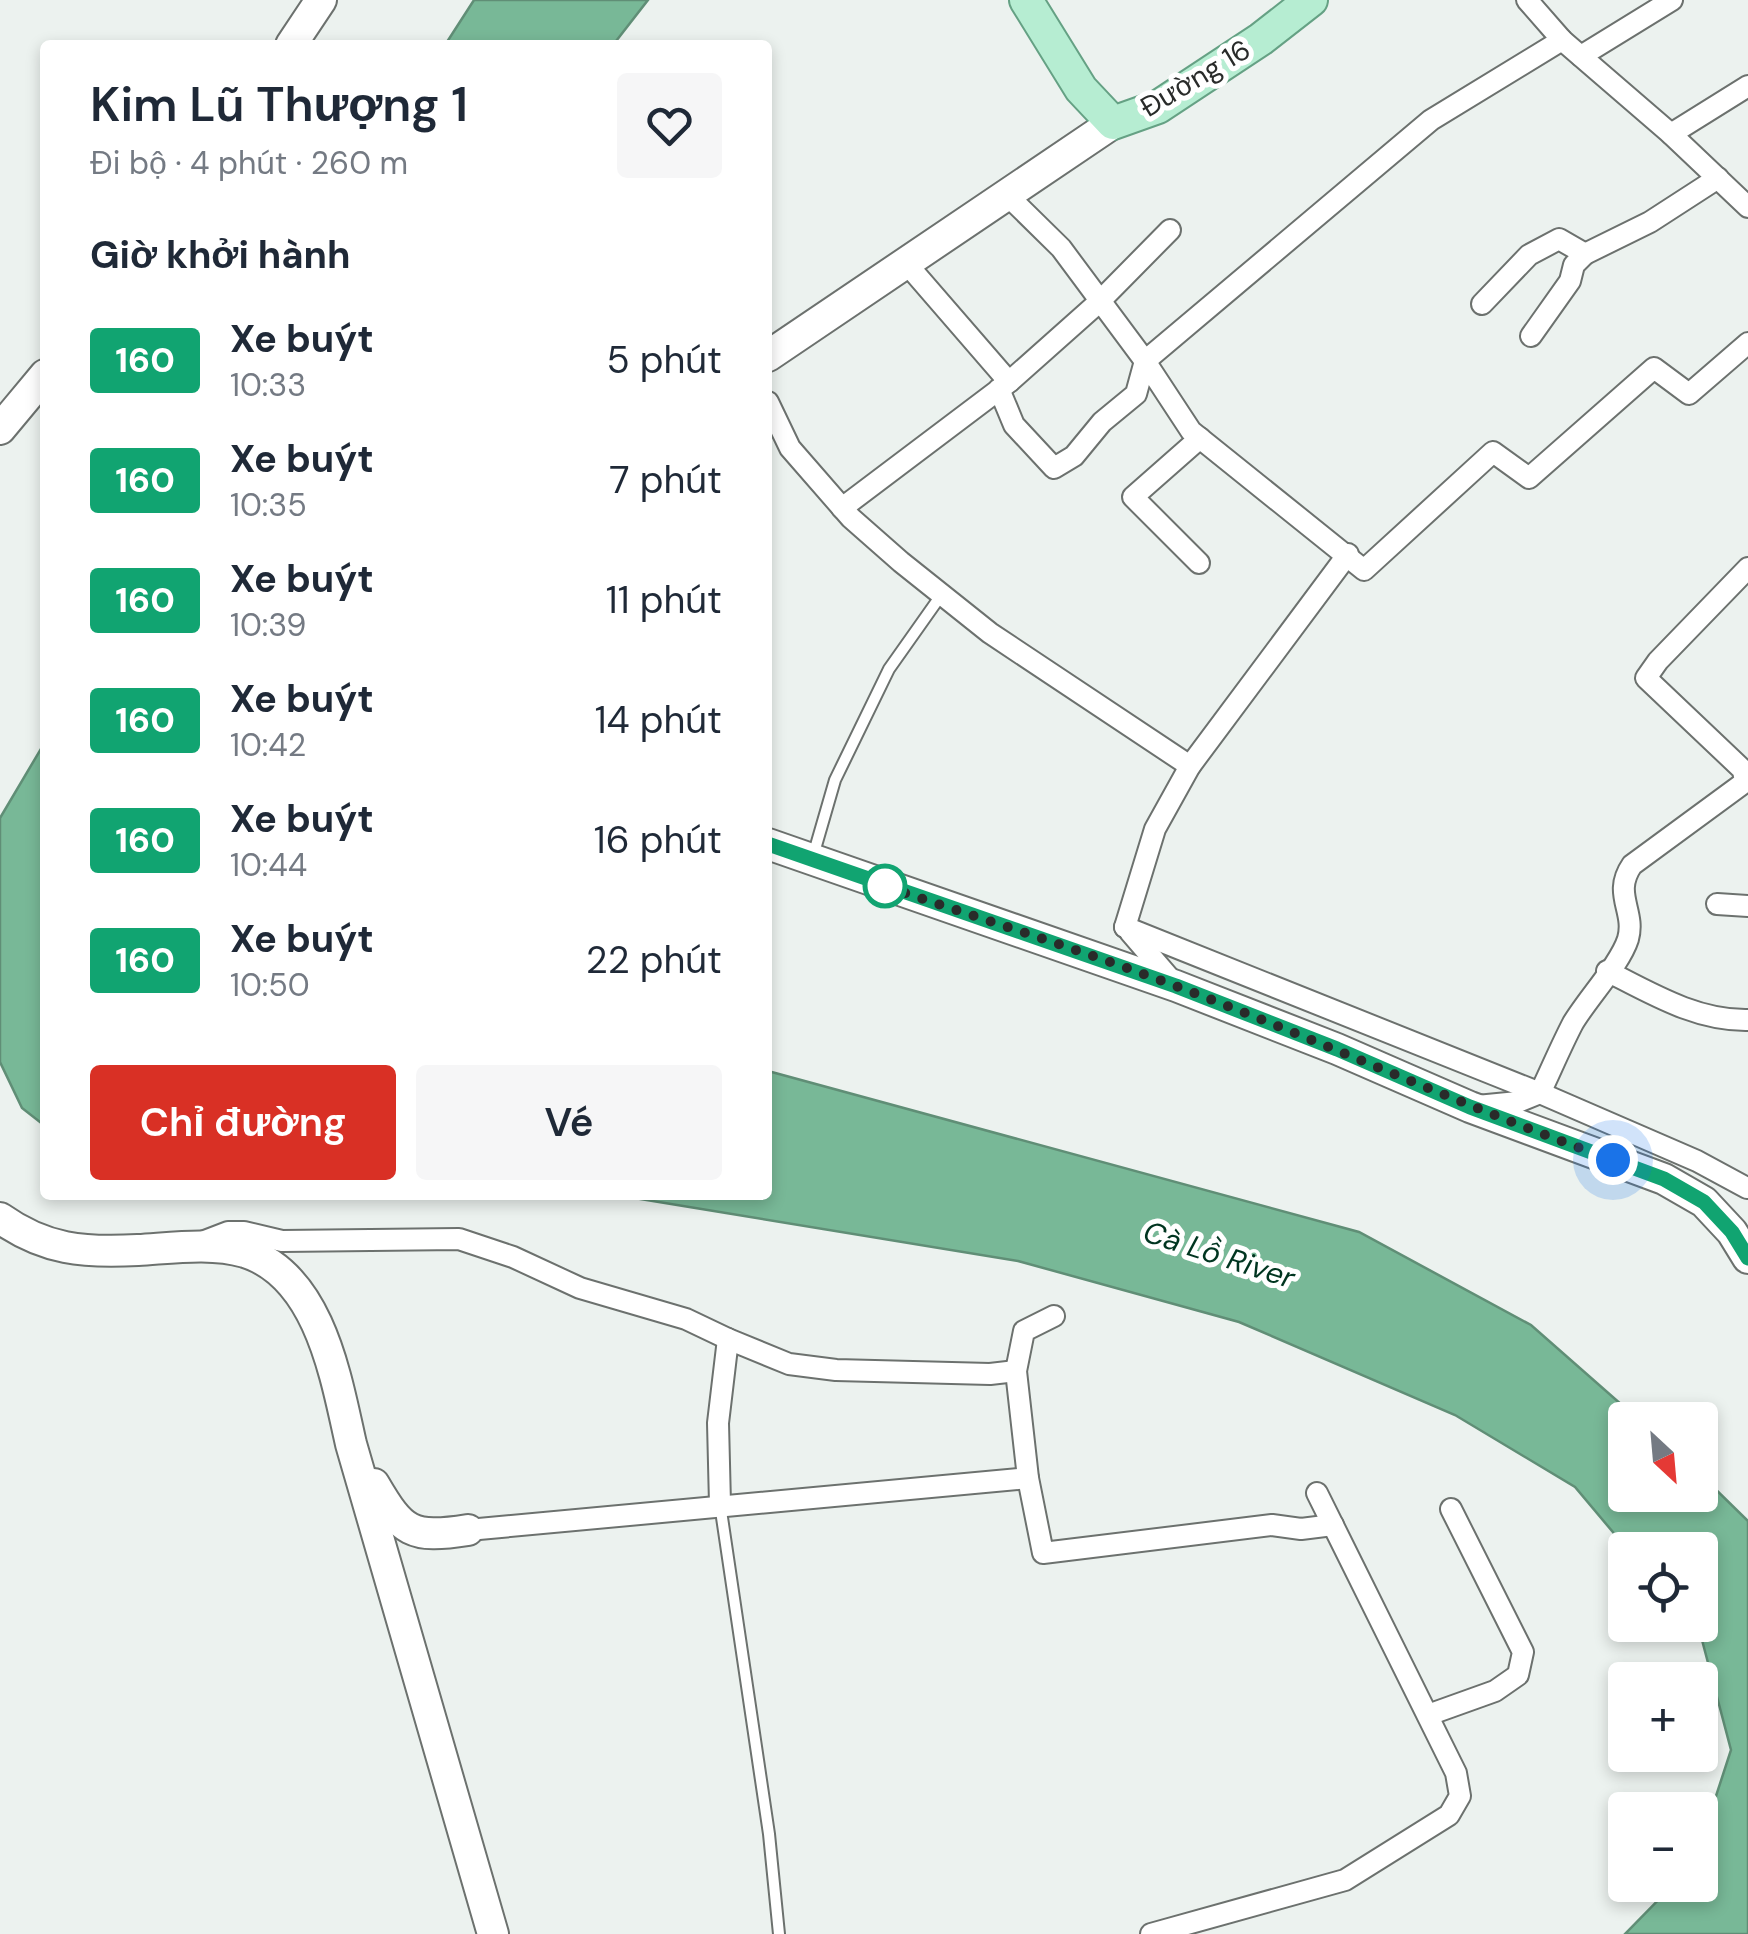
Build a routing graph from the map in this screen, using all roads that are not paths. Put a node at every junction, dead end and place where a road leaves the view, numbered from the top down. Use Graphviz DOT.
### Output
graph roads {
  1 [pos="321,0"];
  2 [pos="1026,0"];
  3 [pos="1311,0"];
  4 [pos="1526,0"];
  5 [pos="1672,0"];
  6 [pos="294,40"];
  7 [pos="1562,40"];
  8 [pos="1581,56"];
  9 [pos="1748,86"];
  10 [pos="1113,123"];
  11 [pos="1671,134"];
  12 [pos="1718,178"];
  13 [pos="1007,195"];
  14 [pos="1748,207"];
  15 [pos="1170,230"];
  16 [pos="1586,254"];
  17 [pos="906,263"];
  18 [pos="1099,302"];
  19 [pos="1482,304"];
  20 [pos="1531,336"];
  21 [pos="1748,343"];
  22 [pos="772,353"];
  23 [pos="1146,361"];
  24 [pos="40,382"];
  25 [pos="1004,386"];
  26 [pos="772,410"];
  27 [pos="0,429"];
  28 [pos="1200,438"];
  29 [pos="842,508"];
  30 [pos="1348,554"];
  31 [pos="1199,564"];
  32 [pos="1748,568"];
  33 [pos="942,594"];
  34 [pos="1190,766"];
  35 [pos="772,846"];
  36 [pos="812,861"];
  37 [pos="1717,904"];
  38 [pos="1748,906"];
  39 [pos="1125,927"];
  40 [pos="1607,971"];
  41 [pos="1176,986"];
  42 [pos="1748,1020"];
  43 [pos="1540,1093"];
  44 [pos="1470,1107"];
  45 [pos="1748,1188"];
  46 [pos="0,1218"];
  47 [pos="188,1247"];
  48 [pos="1748,1258"];
  49 [pos="1054,1316"];
  50 [pos="728,1339"];
  51 [pos="1016,1371"];
  52 [pos="351,1444"];
  53 [pos="1028,1478"];
  54 [pos="1317,1493"];
  55 [pos="720,1504"];
  56 [pos="1451,1509"];
  57 [pos="1333,1526"];
  58 [pos="468,1530"];
  59 [pos="1428,1715"];
  60 [pos="1162,1932"];
  61 [pos="493,1934"];
  62 [pos="779,1934"];
  1 -- 6 [label="street"];
  2 -- 10 [label="main road, Đường 16"];
  3 -- 10 [label="main road, Đường 16"];
  4 -- 7 [label="street"];
  5 -- 8 [label="street"];
  7 -- 8 [label="street"];
  7 -- 23 [label="street"];
  8 -- 11 [label="street"];
  9 -- 11 [label="street"];
  10 -- 13 [label="street"];
  11 -- 12 [label="street"];
  12 -- 14 [label="street"];
  12 -- 16 [label="street"];
  13 -- 17 [label="street"];
  13 -- 18 [label="street"];
  15 -- 18 [label="street"];
  16 -- 19 [label="street"];
  16 -- 20 [label="street"];
  17 -- 22 [label="street"];
  17 -- 25 [label="street"];
  18 -- 23 [label="street"];
  18 -- 25 [label="street"];
  21 -- 30 [label="street"];
  23 -- 25 [label="street"];
  23 -- 28 [label="street"];
  24 -- 27 [label="street"];
  25 -- 29 [label="street"];
  26 -- 29 [label="street"];
  28 -- 30 [label="street"];
  28 -- 31 [label="street"];
  29 -- 33 [label="street"];
  30 -- 34 [label="street"];
  32 -- 40 [label="street"];
  33 -- 34 [label="street"];
  33 -- 36 [label="lane"];
  34 -- 39 [label="street"];
  35 -- 36 [label="street"];
  36 -- 41 [label="street"];
  37 -- 38 [label="street"];
  39 -- 41 [label="street"];
  39 -- 43 [label="street"];
  40 -- 42 [label="street"];
  40 -- 43 [label="street"];
  41 -- 44 [label="street"];
  43 -- 44 [label="street"];
  43 -- 45 [label="street"];
  44 -- 48 [label="street"];
  46 -- 47 [label="street"];
  47 -- 50 [label="street"];
  47 -- 52 [label="street"];
  49 -- 51 [label="street"];
  50 -- 51 [label="street"];
  50 -- 55 [label="street"];
  51 -- 53 [label="street"];
  52 -- 58 [label="street"];
  52 -- 61 [label="street"];
  53 -- 55 [label="street"];
  53 -- 57 [label="street"];
  54 -- 57 [label="street"];
  55 -- 58 [label="street"];
  55 -- 62 [label="lane"];
  56 -- 59 [label="street"];
  57 -- 59 [label="street"];
  59 -- 60 [label="street"];
}
